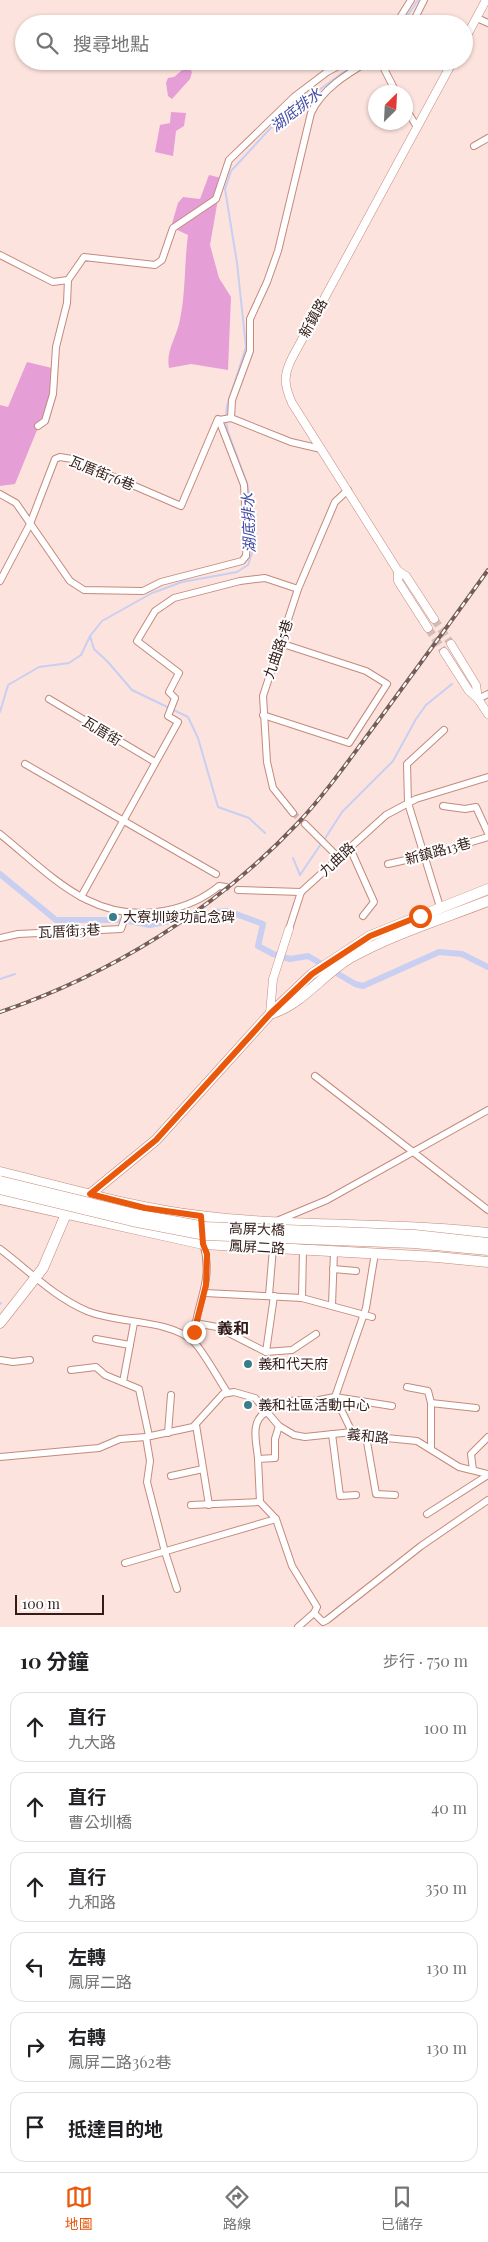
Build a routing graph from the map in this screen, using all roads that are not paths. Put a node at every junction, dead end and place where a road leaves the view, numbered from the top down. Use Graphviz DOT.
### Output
graph roads {
  1 [pos="411,0"];
  2 [pos="424,0"];
  3 [pos="486,0"];
  4 [pos="402,15"];
  5 [pos="416,15"];
  6 [pos="477,18"];
  7 [pos="488,23"];
  8 [pos="473,25"];
  9 [pos="331,70"];
  10 [pos="354,70"];
  11 [pos="385,70"];
  12 [pos="448,70"];
  13 [pos="392,85"];
  14 [pos="413,121"];
  15 [pos="417,128"];
  16 [pos="488,138"];
  17 [pos="474,146"];
  18 [pos="0,255"];
  19 [pos="68,280"];
  20 [pos="231,418"];
  21 [pos="220,420"];
  22 [pos="38,426"];
  23 [pos="321,449"];
  24 [pos="348,490"];
  25 [pos="0,494"];
  26 [pos="30,524"];
  27 [pos="398,571"];
  28 [pos="0,581"];
  29 [pos="298,589"];
  30 [pos="434,619"];
  31 [pos="428,628"];
  32 [pos="280,643"];
  33 [pos="450,644"];
  34 [pos="444,652"];
  35 [pos="488,694"];
  36 [pos="49,699"];
  37 [pos="478,699"];
  38 [pos="263,714"];
  39 [pos="488,714"];
  40 [pos="444,730"];
  41 [pos="155,762"];
  42 [pos="25,764"];
  43 [pos="488,777"];
  44 [pos="408,803"];
  45 [pos="443,806"];
  46 [pos="293,813"];
  47 [pos="123,821"];
  48 [pos="305,824"];
  49 [pos="488,833"];
  50 [pos="0,834"];
  51 [pos="488,838"];
  52 [pos="349,846"];
  53 [pos="424,856"];
  54 [pos="338,857"];
  55 [pos="388,864"];
  56 [pos="216,874"];
  57 [pos="226,886"];
  58 [pos="488,889"];
  59 [pos="238,890"];
  60 [pos="301,892"];
  61 [pos="81,897"];
  62 [pos="488,901"];
  63 [pos="440,907"];
  64 [pos="127,912"];
  65 [pos="363,916"];
  66 [pos="289,929"];
  67 [pos="0,938"];
  68 [pos="345,956"];
  69 [pos="270,1014"];
  70 [pos="315,1076"];
  71 [pos="488,1110"];
  72 [pos="413,1153"];
  73 [pos="0,1172"];
  74 [pos="0,1181"];
  75 [pos="0,1189"];
  76 [pos="90,1194"];
  77 [pos="0,1199"];
  78 [pos="488,1210"];
  79 [pos="66,1214"];
  80 [pos="201,1216"];
  81 [pos="276,1222"];
  82 [pos="488,1233"];
  83 [pos="488,1243"];
  84 [pos="203,1244"];
  85 [pos="273,1248"];
  86 [pos="0,1249"];
  87 [pos="303,1250"];
  88 [pos="488,1250"];
  89 [pos="334,1252"];
  90 [pos="374,1259"];
  91 [pos="488,1262"];
  92 [pos="333,1269"];
  93 [pos="356,1271"];
  94 [pos="36,1277"];
  95 [pos="205,1293"];
  96 [pos="272,1295"];
  97 [pos="302,1298"];
  98 [pos="332,1305"];
  99 [pos="364,1314"];
  100 [pos="372,1317"];
  101 [pos="0,1323"];
  102 [pos="134,1323"];
  103 [pos="196,1323"];
  104 [pos="316,1334"];
  105 [pos="96,1339"];
  106 [pos="194,1342"];
  107 [pos="130,1345"];
  108 [pos="266,1352"];
  109 [pos="0,1360"];
  110 [pos="30,1360"];
  111 [pos="71,1370"];
  112 [pos="124,1382"];
  113 [pos="407,1387"];
  114 [pos="228,1392"];
  115 [pos="171,1395"];
  116 [pos="336,1397"];
  117 [pos="431,1403"];
  118 [pos="262,1406"];
  119 [pos="392,1406"];
  120 [pos="476,1408"];
  121 [pos="267,1412"];
  122 [pos="196,1425"];
  123 [pos="278,1426"];
  124 [pos="168,1432"];
  125 [pos="352,1432"];
  126 [pos="332,1434"];
  127 [pos="148,1436"];
  128 [pos="366,1436"];
  129 [pos="488,1437"];
  130 [pos="431,1448"];
  131 [pos="0,1456"];
  132 [pos="258,1459"];
  133 [pos="203,1469"];
  134 [pos="473,1470"];
  135 [pos="488,1474"];
  136 [pos="170,1476"];
  137 [pos="356,1495"];
  138 [pos="395,1495"];
  139 [pos="486,1501"];
  140 [pos="260,1502"];
  141 [pos="191,1505"];
  142 [pos="209,1505"];
  143 [pos="427,1514"];
  144 [pos="276,1519"];
  145 [pos="165,1552"];
  146 [pos="125,1563"];
  147 [pos="178,1589"];
  148 [pos="314,1613"];
  149 [pos="298,1627"];
  1 -- 4 [label="street"];
  2 -- 5 [label="street"];
  3 -- 6 [label="street"];
  6 -- 7 [label="street"];
  6 -- 8 [label="street"];
  9 -- 19 [label="street"];
  10 -- 20 [label="street"];
  11 -- 13 [label="street"];
  12 -- 15 [label="street, 新鎮路"];
  14 -- 15 [label="street"];
  15 -- 23 [label="street, 新鎮路"];
  16 -- 17 [label="street"];
  18 -- 19 [label="street"];
  19 -- 22 [label="street"];
  20 -- 21 [label="street"];
  20 -- 23 [label="street"];
  21 -- 26 [label="street, 瓦厝街76巷"];
  21 -- 26 [label="street"];
  23 -- 24 [label="street, 新鎮路"];
  24 -- 27 [label="street, 新鎮路"];
  24 -- 29 [label="street, 九曲路5巷"];
  25 -- 26 [label="street"];
  26 -- 28 [label="street, 瓦厝街76巷"];
  27 -- 30 [label="street, 新鎮路"];
  27 -- 31 [label="street, 新鎮路"];
  29 -- 32 [label="street, 九曲路5巷"];
  29 -- 41 [label="street"];
  32 -- 38 [label="street, 九曲路5巷"];
  32 -- 38 [label="street"];
  33 -- 37 [label="street"];
  34 -- 37 [label="street"];
  35 -- 37 [label="street"];
  36 -- 41 [label="street, 瓦厝街"];
  37 -- 39 [label="street"];
  38 -- 46 [label="street, 九曲路5巷"];
  40 -- 44 [label="street"];
  41 -- 47 [label="street"];
  42 -- 47 [label="street"];
  43 -- 44 [label="street, 九曲路"];
  44 -- 52 [label="street, 九曲路"];
  44 -- 53 [label="street"];
  45 -- 49 [label="street"];
  47 -- 56 [label="street"];
  47 -- 61 [label="street"];
  48 -- 54 [label="street"];
  50 -- 61 [label="street"];
  51 -- 53 [label="street, 新鎮路13巷"];
  52 -- 54 [label="street, 九曲路"];
  52 -- 65 [label="street"];
  53 -- 55 [label="street, 新鎮路13巷"];
  53 -- 63 [label="street"];
  54 -- 60 [label="street, 九曲路"];
  57 -- 64 [label="street"];
  58 -- 63 [label="main road"];
  59 -- 60 [label="street"];
  60 -- 66 [label="street, 九曲路"];
  61 -- 64 [label="street"];
  62 -- 68 [label="main road"];
  63 -- 68 [label="main road"];
  64 -- 67 [label="street, 瓦厝街3巷"];
  66 -- 69 [label="street, 九曲路"];
  68 -- 69 [label="main road"];
  69 -- 76 [label="main road"];
  70 -- 72 [label="street"];
  71 -- 72 [label="street, 鳳屏二路"];
  72 -- 78 [label="street"];
  72 -- 81 [label="street, 鳳屏二路"];
  73 -- 76 [label="main road, 鳳屏二路"];
  74 -- 83 [label="main road, 高屏大橋, bridge"];
  75 -- 88 [label="main road, 高屏大橋, bridge"];
  76 -- 79 [label="main road"];
  76 -- 80 [label="main road, 鳳屏二路"];
  77 -- 79 [label="main road, 鳳屏二路"];
  79 -- 84 [label="main road, 鳳屏二路"];
  79 -- 94 [label="main road"];
  80 -- 81 [label="main road, 鳳屏二路"];
  80 -- 84 [label="street"];
  81 -- 82 [label="main road, 鳳屏二路"];
  84 -- 85 [label="main road, 鳳屏二路"];
  84 -- 95 [label="street"];
  85 -- 87 [label="main road, 鳳屏二路"];
  85 -- 96 [label="street"];
  86 -- 94 [label="street"];
  87 -- 89 [label="main road, 鳳屏二路"];
  87 -- 97 [label="street"];
  89 -- 91 [label="main road, 鳳屏二路"];
  89 -- 92 [label="street"];
  90 -- 99 [label="street"];
  92 -- 93 [label="street"];
  92 -- 98 [label="street"];
  94 -- 101 [label="main road"];
  94 -- 102 [label="street"];
  95 -- 96 [label="street"];
  95 -- 103 [label="street"];
  96 -- 97 [label="street"];
  96 -- 108 [label="street"];
  97 -- 98 [label="street"];
  98 -- 99 [label="street"];
  99 -- 100 [label="street"];
  99 -- 116 [label="street"];
  102 -- 106 [label="street"];
  102 -- 107 [label="street"];
  103 -- 106 [label="street"];
  103 -- 108 [label="street"];
  104 -- 108 [label="street"];
  105 -- 107 [label="street"];
  106 -- 114 [label="street"];
  107 -- 112 [label="street"];
  109 -- 110 [label="street"];
  111 -- 112 [label="street"];
  112 -- 127 [label="street"];
  113 -- 117 [label="street"];
  114 -- 118 [label="street, 義和路"];
  114 -- 122 [label="street"];
  115 -- 124 [label="street"];
  116 -- 118 [label="street"];
  116 -- 119 [label="street"];
  116 -- 125 [label="street"];
  117 -- 120 [label="street"];
  117 -- 130 [label="street"];
  118 -- 121 [label="street, 義和路"];
  121 -- 123 [label="street, 義和路"];
  121 -- 132 [label="street"];
  122 -- 124 [label="street"];
  122 -- 133 [label="street"];
  123 -- 126 [label="street, 義和路"];
  123 -- 132 [label="street"];
  124 -- 127 [label="street"];
  125 -- 126 [label="street, 義和路"];
  125 -- 128 [label="street, 義和路"];
  126 -- 137 [label="street"];
  127 -- 131 [label="street"];
  127 -- 145 [label="street"];
  128 -- 130 [label="street, 義和路"];
  128 -- 138 [label="street"];
  129 -- 134 [label="street"];
  130 -- 134 [label="street, 義和路"];
  132 -- 140 [label="street"];
  133 -- 136 [label="street"];
  133 -- 142 [label="street"];
  134 -- 135 [label="street, 義和路"];
  135 -- 143 [label="street"];
  139 -- 148 [label="street"];
  140 -- 142 [label="street"];
  140 -- 144 [label="street"];
  141 -- 142 [label="street"];
  144 -- 145 [label="street"];
  144 -- 148 [label="street"];
  145 -- 146 [label="street"];
  145 -- 147 [label="street"];
  148 -- 149 [label="street"];
}
